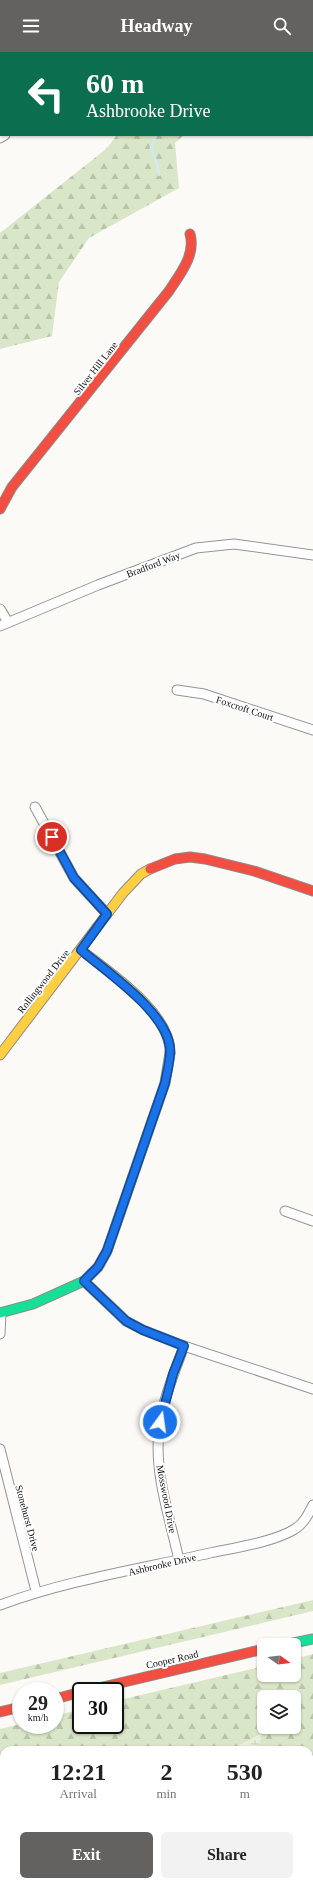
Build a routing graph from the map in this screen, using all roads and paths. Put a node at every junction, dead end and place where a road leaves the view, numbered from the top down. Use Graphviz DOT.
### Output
graph roads {
  1 [pos="190,234"];
  2 [pos="0,508"];
  3 [pos="313,555"];
  4 [pos="0,609"];
  5 [pos="4,624"];
  6 [pos="177,690"];
  7 [pos="313,730"];
  8 [pos="35,807"];
  9 [pos="313,891"];
  10 [pos="107,914"];
  11 [pos="81,950"];
  12 [pos="0,1055"];
  13 [pos="285,1211"];
  14 [pos="313,1221"];
  15 [pos="84,1281"];
  16 [pos="1,1313"];
  17 [pos="0,1334"];
  18 [pos="184,1346"];
  19 [pos="313,1389"];
  20 [pos="0,1449"];
  21 [pos="313,1505"];
  22 [pos="179,1560"];
  23 [pos="36,1592"];
  24 [pos="0,1605"];
  25 [pos="313,1639"];
  26 [pos="301,1641"];
  27 [pos="257,1652"];
  28 [pos="124,1682"];
  29 [pos="12,1709"];
  30 [pos="0,1712"];
  1 -- 2 [label="street, Silver Hill Lane"];
  3 -- 5 [label="street, Bradford Way"];
  4 -- 5 [label="street"];
  6 -- 7 [label="street, Foxcroft Court"];
  8 -- 10 [label="street"];
  9 -- 10 [label="street, Rollingwood Drive"];
  10 -- 11 [label="street, Rollingwood Drive"];
  11 -- 12 [label="street, Rollingwood Drive"];
  11 -- 15 [label="street"];
  13 -- 14 [label="street"];
  15 -- 16 [label="street"];
  15 -- 18 [label="street"];
  16 -- 17 [label="street"];
  18 -- 19 [label="street"];
  18 -- 22 [label="street, Mosswood Drive"];
  20 -- 23 [label="street, Stonehurst Drive"];
  21 -- 22 [label="street, Ashbrooke Drive"];
  22 -- 23 [label="street, Ashbrooke Drive"];
  23 -- 24 [label="street, Ashbrooke Drive"];
  25 -- 26 [label="street"];
  27 -- 28 [label="street, Cooper Road"];
  29 -- 30 [label="street"];
}
